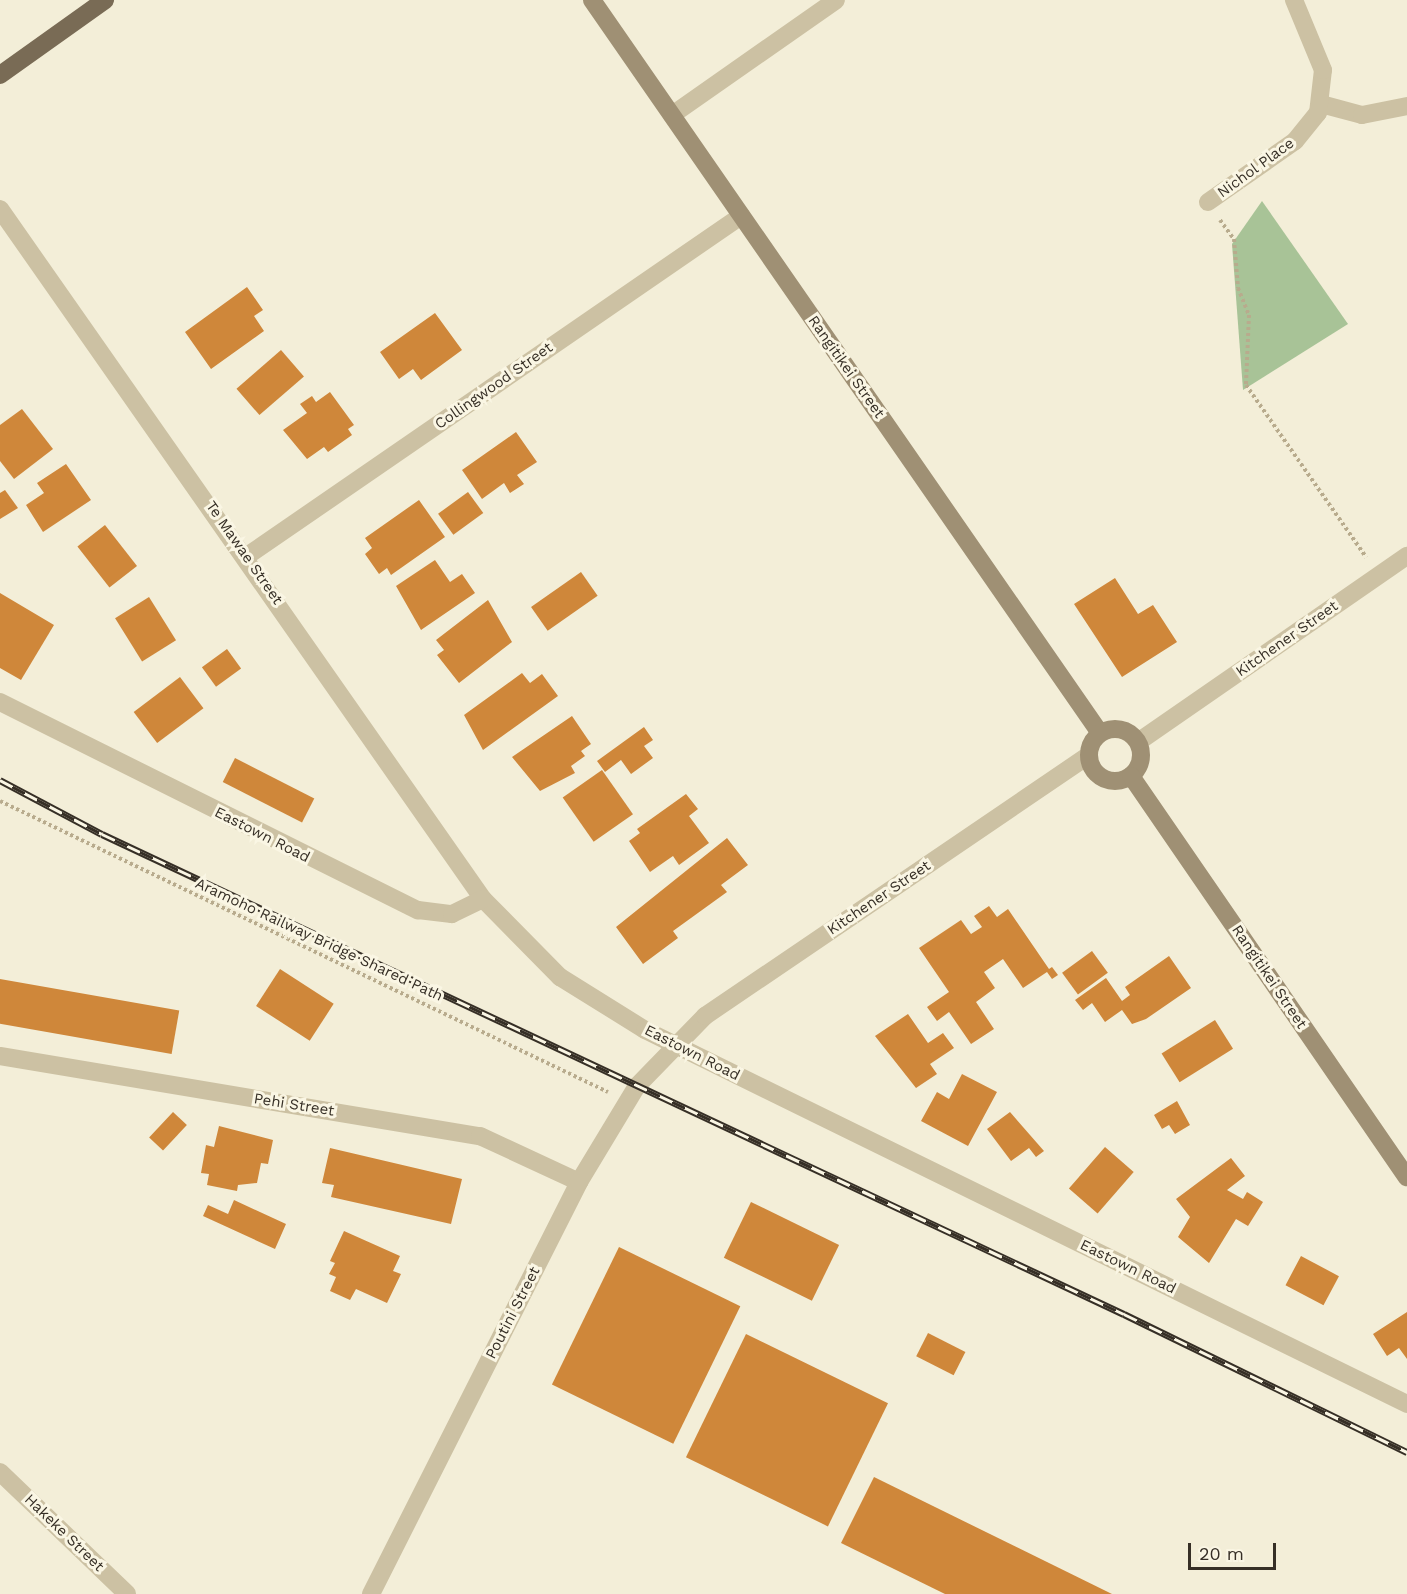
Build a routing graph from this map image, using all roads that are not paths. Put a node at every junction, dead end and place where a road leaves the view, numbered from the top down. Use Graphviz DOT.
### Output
graph roads {
  1 [pos="105,0"];
  2 [pos="592,0"];
  3 [pos="836,0"];
  4 [pos="1294,0"];
  5 [pos="0,75"];
  6 [pos="1321,104"];
  7 [pos="1407,106"];
  8 [pos="672,115"];
  9 [pos="1208,202"];
  10 [pos="0,209"];
  11 [pos="741,216"];
  12 [pos="247,556"];
  13 [pos="1407,556"];
  14 [pos="0,702"];
  15 [pos="1100,733"];
  16 [pos="1138,742"];
  17 [pos="1088,756"];
  18 [pos="1131,776"];
  19 [pos="483,899"];
  20 [pos="674,1044"];
  21 [pos="0,1056"];
  22 [pos="1407,1177"];
  23 [pos="579,1182"];
  24 [pos="1407,1404"];
  25 [pos="0,1472"];
  26 [pos="127,1594"];
  27 [pos="371,1594"];
  1 -- 5 [label="main road"];
  2 -- 8 [label="street, Rangitikei Street"];
  3 -- 8 [label="street"];
  4 -- 6 [label="street, Nichol Place"];
  6 -- 7 [label="street"];
  6 -- 9 [label="street, Nichol Place"];
  8 -- 11 [label="street, Rangitikei Street"];
  10 -- 12 [label="street, Te Mawae Street"];
  11 -- 12 [label="street, Collingwood Street"];
  11 -- 15 [label="street, Rangitikei Street"];
  12 -- 19 [label="street, Te Mawae Street"];
  13 -- 16 [label="street, Kitchener Street"];
  14 -- 19 [label="street, Eastown Road"];
  15 -- 16 [label="street"];
  15 -- 17 [label="street"];
  16 -- 18 [label="street"];
  17 -- 18 [label="street"];
  17 -- 20 [label="street, Kitchener Street"];
  18 -- 22 [label="street, Rangitikei Street"];
  19 -- 20 [label="street, Eastown Road"];
  20 -- 23 [label="street, Poutini Street"];
  20 -- 24 [label="street, Eastown Road"];
  21 -- 23 [label="street, Pehi Street"];
  23 -- 27 [label="street, Poutini Street"];
  25 -- 26 [label="street, Hakeke Street"];
}
